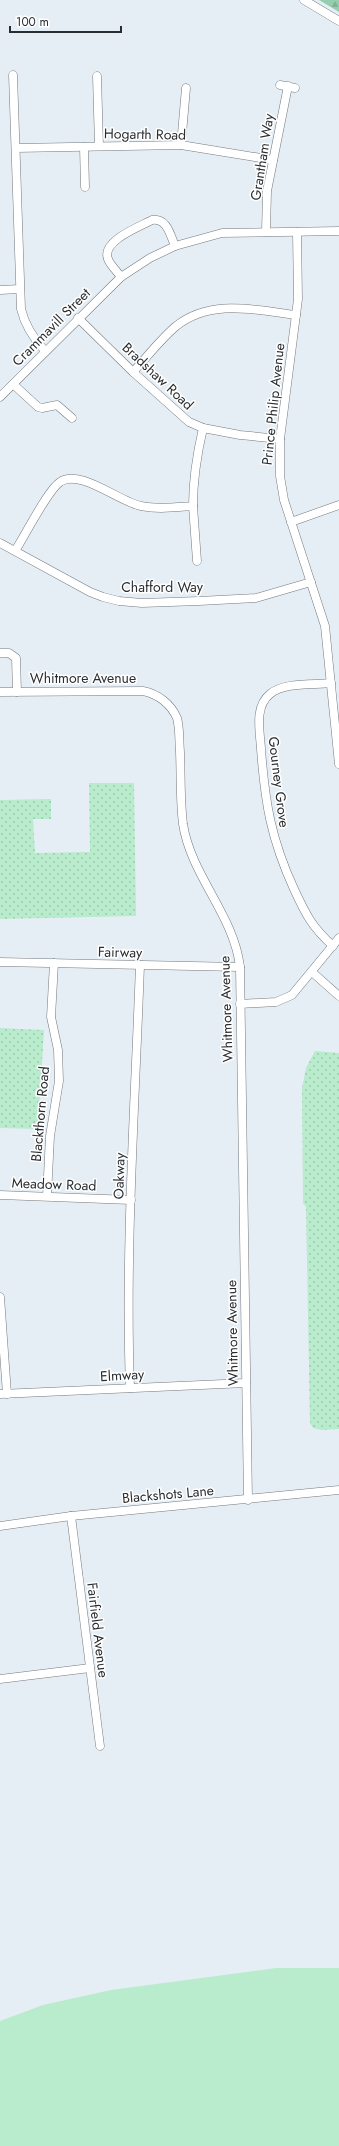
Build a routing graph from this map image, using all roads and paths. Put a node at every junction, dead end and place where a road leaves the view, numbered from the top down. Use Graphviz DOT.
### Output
graph roads {
  1 [pos="304,0"];
  2 [pos="339,21"];
  3 [pos="13,75"];
  4 [pos="97,76"];
  5 [pos="288,86"];
  6 [pos="186,87"];
  7 [pos="89,92"];
  8 [pos="98,92"];
  9 [pos="181,145"];
  10 [pos="99,146"];
  11 [pos="84,147"];
  12 [pos="16,148"];
  13 [pos="274,160"];
  14 [pos="85,187"];
  15 [pos="339,231"];
  16 [pos="266,232"];
  17 [pos="297,232"];
  18 [pos="175,246"];
  19 [pos="121,277"];
  20 [pos="20,289"];
  21 [pos="0,290"];
  22 [pos="296,315"];
  23 [pos="78,318"];
  24 [pos="45,351"];
  25 [pos="133,372"];
  26 [pos="13,384"];
  27 [pos="0,397"];
  28 [pos="72,418"];
  29 [pos="203,428"];
  30 [pos="280,439"];
  31 [pos="339,505"];
  32 [pos="193,506"];
  33 [pos="291,522"];
  34 [pos="0,543"];
  35 [pos="15,552"];
  36 [pos="197,561"];
  37 [pos="311,582"];
  38 [pos="0,653"];
  39 [pos="331,683"];
  40 [pos="0,692"];
  41 [pos="17,692"];
  42 [pos="338,754"];
  43 [pos="339,764"];
  44 [pos="339,938"];
  45 [pos="333,946"];
  46 [pos="0,962"];
  47 [pos="54,963"];
  48 [pos="140,965"];
  49 [pos="240,967"];
  50 [pos="312,972"];
  51 [pos="339,996"];
  52 [pos="240,1004"];
  53 [pos="0,1195"];
  54 [pos="47,1196"];
  55 [pos="131,1200"];
  56 [pos="0,1297"];
  57 [pos="246,1383"];
  58 [pos="130,1388"];
  59 [pos="4,1394"];
  60 [pos="339,1490"];
  61 [pos="248,1500"];
  62 [pos="71,1516"];
  63 [pos="0,1526"];
  64 [pos="90,1668"];
  65 [pos="0,1679"];
  66 [pos="100,1746"];
  1 -- 2 [label="street"];
  3 -- 12 [label="street"];
  4 -- 8 [label="street"];
  5 -- 13 [label="street, Grantham Way"];
  6 -- 9 [label="street"];
  7 -- 8 [label="street"];
  8 -- 10 [label="street"];
  9 -- 10 [label="street, Hogarth Road"];
  9 -- 13 [label="street, Hogarth Road"];
  10 -- 11 [label="street, Hogarth Road"];
  11 -- 12 [label="street, Hogarth Road"];
  11 -- 14 [label="street"];
  12 -- 20 [label="street"];
  13 -- 16 [label="street, Grantham Way"];
  15 -- 17 [label="street, Crammavill Street"];
  16 -- 17 [label="street, Crammavill Street"];
  16 -- 18 [label="street, Crammavill Street"];
  17 -- 22 [label="street, Prince Philip Avenue"];
  18 -- 19 [label="street, Crammavill Street"];
  18 -- 19 [label="street"];
  19 -- 23 [label="street, Crammavill Street"];
  20 -- 21 [label="street"];
  20 -- 24 [label="street"];
  22 -- 25 [label="street"];
  22 -- 30 [label="street, Prince Philip Avenue"];
  23 -- 24 [label="street, Crammavill Street"];
  23 -- 25 [label="street, Bradshaw Road"];
  24 -- 26 [label="street, Crammavill Street"];
  25 -- 29 [label="street, Bradshaw Road"];
  26 -- 27 [label="street, Crammavill Street"];
  26 -- 28 [label="street"];
  29 -- 30 [label="street, Bradshaw Road"];
  29 -- 32 [label="street"];
  30 -- 33 [label="street, Prince Philip Avenue"];
  31 -- 33 [label="street"];
  32 -- 35 [label="street"];
  32 -- 36 [label="street"];
  33 -- 37 [label="street, Prince Philip Avenue"];
  34 -- 35 [label="street, Chafford Way"];
  35 -- 37 [label="street, Chafford Way"];
  37 -- 39 [label="street, Prince Philip Avenue"];
  38 -- 41 [label="street"];
  39 -- 42 [label="street, Prince Philip Avenue"];
  39 -- 45 [label="street, Gourney Grove"];
  40 -- 41 [label="street, Whitmore Avenue"];
  41 -- 49 [label="street, Whitmore Avenue"];
  42 -- 43 [label="street, Prince Philip Avenue"];
  44 -- 45 [label="street"];
  45 -- 50 [label="street"];
  46 -- 47 [label="street, Fairway"];
  47 -- 48 [label="street, Fairway"];
  47 -- 54 [label="street, Blackthorn Road"];
  48 -- 49 [label="street, Fairway"];
  48 -- 55 [label="street, Oakway"];
  49 -- 52 [label="street, Whitmore Avenue"];
  50 -- 51 [label="street"];
  50 -- 52 [label="street"];
  52 -- 57 [label="street, Whitmore Avenue"];
  53 -- 54 [label="street, Meadow Road"];
  54 -- 55 [label="street, Meadow Road"];
  55 -- 58 [label="street, Oakway"];
  56 -- 59 [label="street"];
  57 -- 58 [label="street, Elmway"];
  57 -- 61 [label="street, Whitmore Avenue"];
  58 -- 59 [label="street, Elmway"];
  60 -- 61 [label="street, Blackshots Lane"];
  61 -- 62 [label="street, Blackshots Lane"];
  62 -- 63 [label="street, Blackshots Lane"];
  62 -- 64 [label="street, Fairfield Avenue"];
  64 -- 65 [label="street"];
  64 -- 66 [label="street, Fairfield Avenue"];
}
